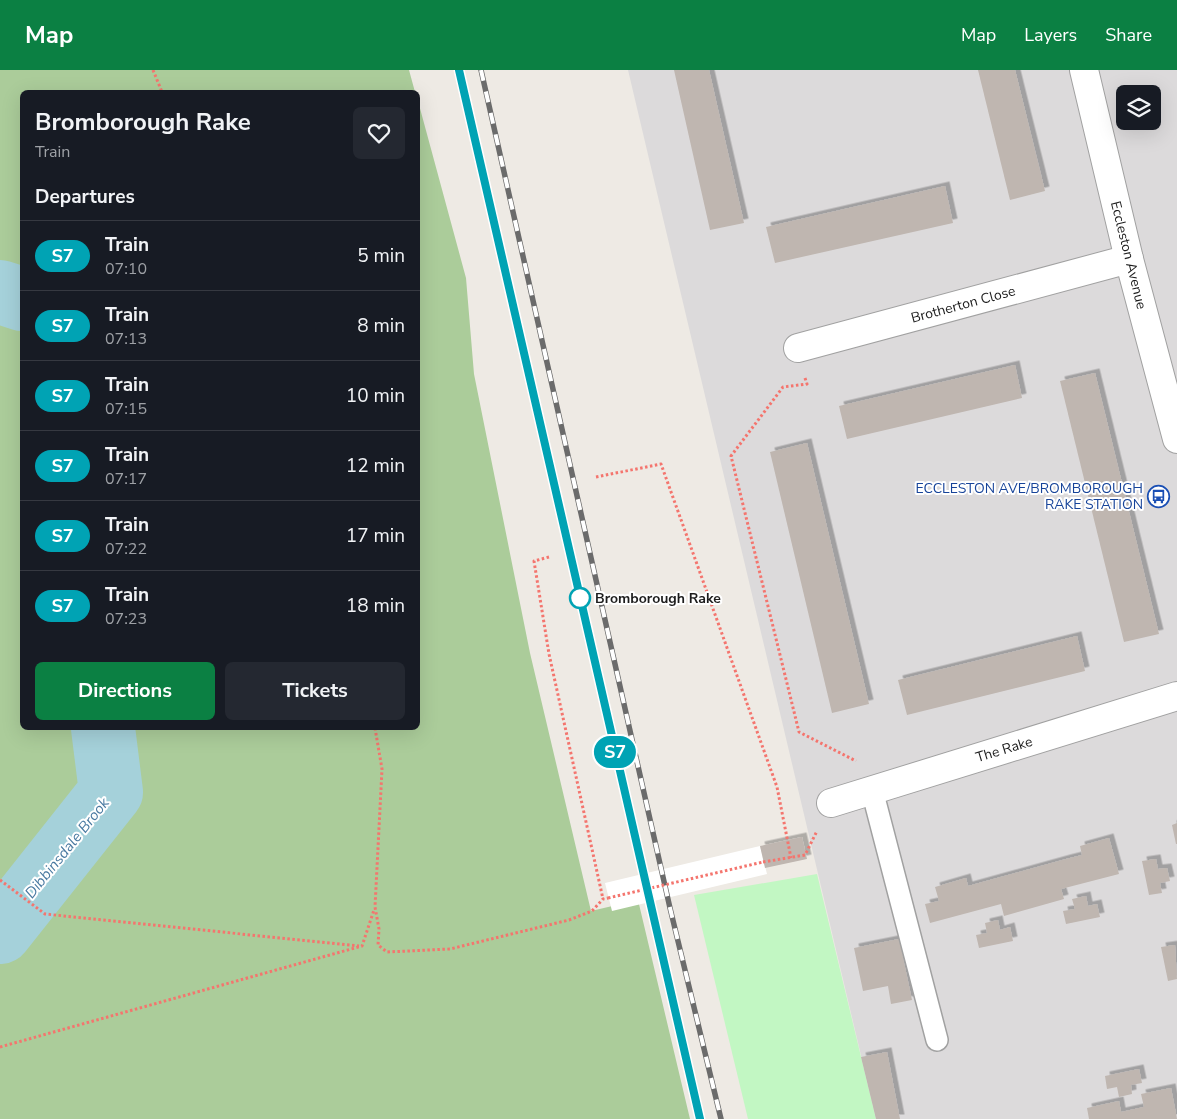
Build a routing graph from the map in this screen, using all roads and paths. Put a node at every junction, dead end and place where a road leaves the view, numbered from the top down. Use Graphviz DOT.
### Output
graph roads {
  1 [pos="153,70"];
  2 [pos="1084,70"];
  3 [pos="161,90"];
  4 [pos="1128,259"];
  5 [pos="798,348"];
  6 [pos="1177,439"];
  7 [pos="596,477"];
  8 [pos="549,557"];
  9 [pos="1177,696"];
  10 [pos="376,730"];
  11 [pos="859,763"];
  12 [pos="872,790"];
  13 [pos="830,803"];
  14 [pos="791,858"];
  15 [pos="0,880"];
  16 [pos="603,899"];
  17 [pos="375,907"];
  18 [pos="362,946"];
  19 [pos="937,1040"];
  20 [pos="0,1047"];
  1 -- 3 [label="path"];
  2 -- 4 [label="street, Eccleston Avenue"];
  4 -- 5 [label="street, Brotherton Close"];
  4 -- 6 [label="street, Eccleston Avenue"];
  5 -- 11 [label="path"];
  7 -- 14 [label="path"];
  8 -- 16 [label="path"];
  9 -- 12 [label="street, The Rake"];
  10 -- 17 [label="path"];
  12 -- 13 [label="street, The Rake"];
  12 -- 19 [label="lane"];
  13 -- 14 [label="path"];
  14 -- 16 [label="path, bridge"];
  15 -- 18 [label="path"];
  16 -- 17 [label="path"];
  17 -- 18 [label="path"];
  18 -- 20 [label="path"];
}
